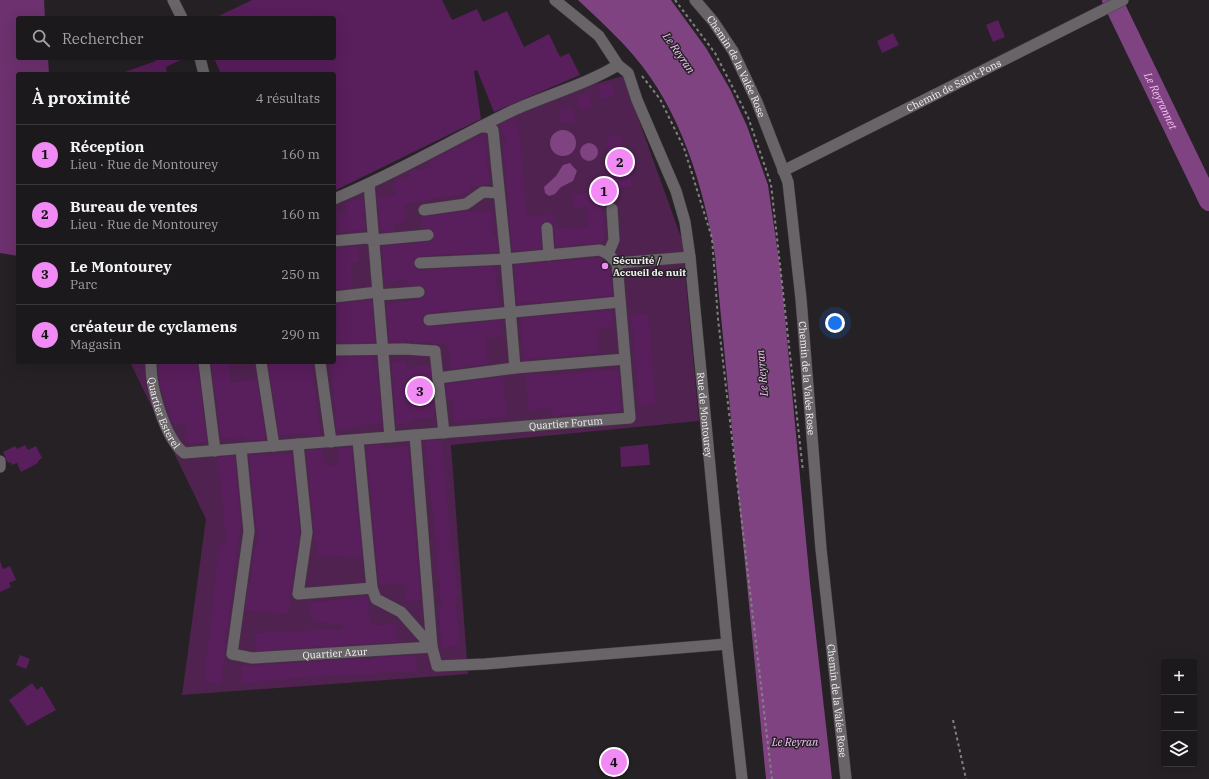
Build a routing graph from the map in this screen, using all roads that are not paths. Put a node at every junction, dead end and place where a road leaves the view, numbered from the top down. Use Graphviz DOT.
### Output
graph roads {
  1 [pos="173,0"];
  2 [pos="555,0"];
  3 [pos="695,0"];
  4 [pos="1121,1"];
  5 [pos="181,16"];
  6 [pos="200,60"];
  7 [pos="618,65"];
  8 [pos="204,72"];
  9 [pos="480,127"];
  10 [pos="783,171"];
  11 [pos="369,184"];
  12 [pos="499,193"];
  13 [pos="336,198"];
  14 [pos="612,209"];
  15 [pos="424,210"];
  16 [pos="547,228"];
  17 [pos="428,236"];
  18 [pos="374,240"];
  19 [pos="336,241"];
  20 [pos="608,254"];
  21 [pos="549,255"];
  22 [pos="690,257"];
  23 [pos="506,259"];
  24 [pos="420,263"];
  25 [pos="617,263"];
  26 [pos="419,292"];
  27 [pos="378,294"];
  28 [pos="336,296"];
  29 [pos="620,302"];
  30 [pos="510,313"];
  31 [pos="429,320"];
  32 [pos="336,350"];
  33 [pos="383,350"];
  34 [pos="625,359"];
  35 [pos="151,364"];
  36 [pos="204,364"];
  37 [pos="261,364"];
  38 [pos="320,364"];
  39 [pos="515,368"];
  40 [pos="438,378"];
  41 [pos="444,433"];
  42 [pos="416,435"];
  43 [pos="390,437"];
  44 [pos="358,440"];
  45 [pos="331,442"];
  46 [pos="298,444"];
  47 [pos="274,446"];
  48 [pos="241,449"];
  49 [pos="215,451"];
  50 [pos="0,461"];
  51 [pos="0,467"];
  52 [pos="372,588"];
  53 [pos="727,644"];
  54 [pos="432,648"];
  55 [pos="742,779"];
  56 [pos="846,779"];
  1 -- 5 [label="street"];
  2 -- 7 [label="street, Rue de Montourey"];
  3 -- 10 [label="street, Chemin de la Valée Rose"];
  4 -- 10 [label="street, Chemin de Saint-Pons"];
  6 -- 8 [label="street"];
  7 -- 9 [label="street"];
  7 -- 22 [label="street, Rue de Montourey"];
  9 -- 11 [label="street"];
  9 -- 12 [label="street"];
  10 -- 56 [label="street, Chemin de la Valée Rose"];
  11 -- 13 [label="street"];
  11 -- 18 [label="street"];
  12 -- 15 [label="street"];
  12 -- 23 [label="street"];
  14 -- 20 [label="street"];
  16 -- 21 [label="street"];
  17 -- 18 [label="street"];
  18 -- 19 [label="street"];
  18 -- 27 [label="street"];
  20 -- 21 [label="street"];
  20 -- 25 [label="street"];
  21 -- 23 [label="street"];
  22 -- 25 [label="street"];
  22 -- 53 [label="street, Rue de Montourey"];
  23 -- 24 [label="street"];
  23 -- 30 [label="street"];
  25 -- 29 [label="street, Quartier Forum"];
  26 -- 27 [label="street"];
  27 -- 28 [label="street"];
  27 -- 33 [label="street"];
  29 -- 30 [label="street"];
  29 -- 34 [label="street, Quartier Forum"];
  30 -- 31 [label="street"];
  30 -- 39 [label="street"];
  32 -- 33 [label="street"];
  33 -- 40 [label="street"];
  33 -- 43 [label="street"];
  34 -- 39 [label="street"];
  34 -- 41 [label="street, Quartier Forum"];
  35 -- 49 [label="street, Quartier Esterel"];
  36 -- 49 [label="street"];
  37 -- 47 [label="street"];
  38 -- 45 [label="street"];
  39 -- 40 [label="street"];
  40 -- 41 [label="street"];
  41 -- 42 [label="street, Quartier Esterel"];
  42 -- 43 [label="street, Quartier Esterel"];
  42 -- 54 [label="street"];
  43 -- 44 [label="street, Quartier Esterel"];
  44 -- 45 [label="street, Quartier Esterel"];
  44 -- 52 [label="street"];
  45 -- 46 [label="street, Quartier Esterel"];
  46 -- 47 [label="street, Quartier Esterel"];
  46 -- 52 [label="street"];
  47 -- 48 [label="street, Quartier Esterel"];
  48 -- 49 [label="street, Quartier Esterel"];
  48 -- 54 [label="street, Quartier Azur"];
  50 -- 51 [label="street"];
  52 -- 54 [label="street"];
  53 -- 54 [label="street"];
  53 -- 55 [label="street, Rue de Montourey"];
}
